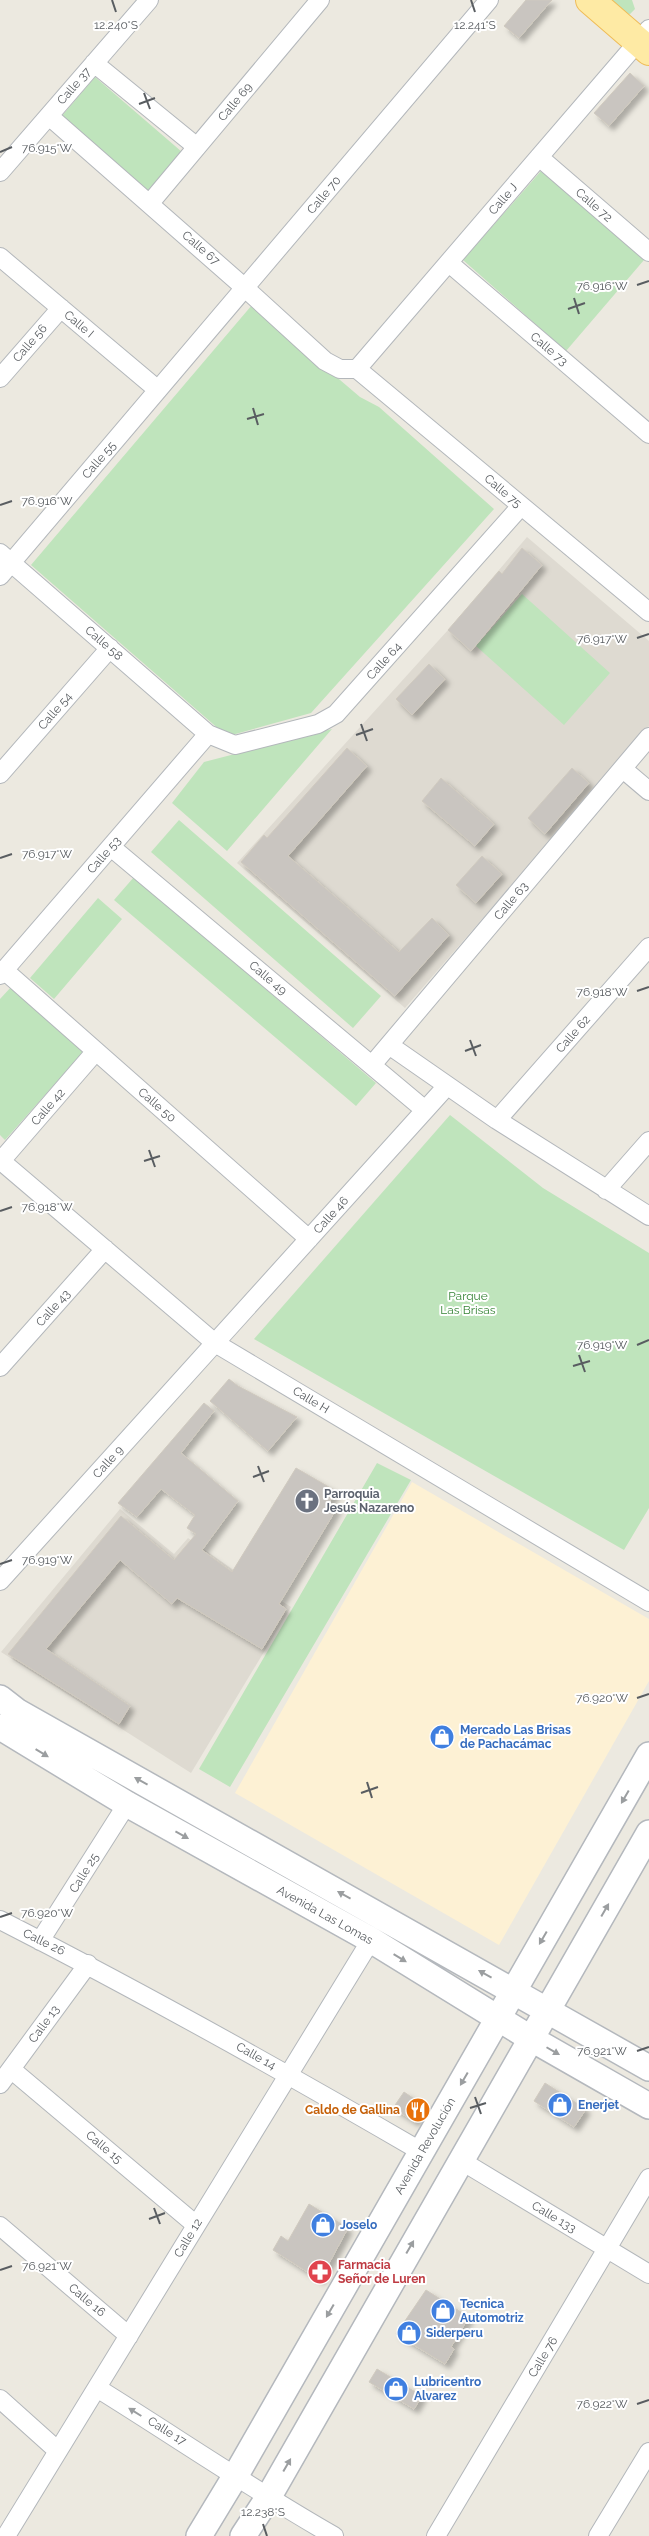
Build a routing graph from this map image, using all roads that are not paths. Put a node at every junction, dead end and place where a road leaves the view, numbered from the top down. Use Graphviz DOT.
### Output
graph roads {
  1 [pos="149,0"];
  2 [pos="320,0"];
  3 [pos="489,0"];
  4 [pos="590,0"];
  5 [pos="645,41"];
  6 [pos="94,63"];
  7 [pos="49,116"];
  8 [pos="197,147"];
  9 [pos="539,157"];
  10 [pos="0,172"];
  11 [pos="150,203"];
  12 [pos="649,252"];
  13 [pos="0,257"];
  14 [pos="449,263"];
  15 [pos="245,288"];
  16 [pos="61,308"];
  17 [pos="357,369"];
  18 [pos="0,378"];
  19 [pos="158,390"];
  20 [pos="649,434"];
  21 [pos="521,506"];
  22 [pos="4,564"];
  23 [pos="649,612"];
  24 [pos="110,648"];
  25 [pos="208,734"];
  26 [pos="649,737"];
  27 [pos="622,769"];
  28 [pos="0,774"];
  29 [pos="649,791"];
  30 [pos="111,847"];
  31 [pos="649,947"];
  32 [pos="2,973"];
  33 [pos="389,1045"];
  34 [pos="96,1051"];
  35 [pos="372,1065"];
  36 [pos="446,1087"];
  37 [pos="425,1110"];
  38 [pos="497,1120"];
  39 [pos="649,1140"];
  40 [pos="0,1161"];
  41 [pos="606,1190"];
  42 [pos="649,1216"];
  43 [pos="309,1238"];
  44 [pos="106,1249"];
  45 [pos="215,1343"];
  46 [pos="0,1367"];
  47 [pos="0,1582"];
  48 [pos="649,1602"];
  49 [pos="0,1698"];
  50 [pos="0,1728"];
  51 [pos="649,1755"];
  52 [pos="127,1804"];
  53 [pos="649,1833"];
  54 [pos="0,1920"];
  55 [pos="370,1940"];
  56 [pos="40,1941"];
  57 [pos="88,1964"];
  58 [pos="513,1990"];
  59 [pos="547,2010"];
  60 [pos="499,2018"];
  61 [pos="530,2038"];
  62 [pos="649,2068"];
  63 [pos="12,2070"];
  64 [pos="288,2074"];
  65 [pos="0,2084"];
  66 [pos="649,2106"];
  67 [pos="422,2152"];
  68 [pos="460,2160"];
  69 [pos="649,2178"];
  70 [pos="196,2225"];
  71 [pos="0,2226"];
  72 [pos="607,2248"];
  73 [pos="649,2274"];
  74 [pos="129,2336"];
  75 [pos="97,2388"];
  76 [pos="0,2399"];
  77 [pos="58,2450"];
  78 [pos="649,2452"];
  79 [pos="236,2475"];
  80 [pos="268,2498"];
  81 [pos="6,2536"];
  82 [pos="198,2536"];
  83 [pos="242,2536"];
  84 [pos="334,2536"];
  85 [pos="436,2536"];
  86 [pos="598,2536"];
  1 -- 6 [label="street, Calle 37"];
  2 -- 8 [label="street, Calle 69"];
  3 -- 15 [label="street, Calle 70"];
  4 -- 5 [label="main road"];
  5 -- 9 [label="street, Calle J"];
  6 -- 7 [label="street, Calle 37"];
  6 -- 8 [label="street"];
  7 -- 10 [label="street, Calle 37"];
  7 -- 11 [label="street, Calle 67"];
  8 -- 11 [label="street, Calle 69"];
  9 -- 12 [label="street, Calle 72"];
  9 -- 14 [label="street, Calle J"];
  11 -- 15 [label="street, Calle 67"];
  13 -- 16 [label="street, Calle I"];
  14 -- 17 [label="street, Calle J"];
  14 -- 20 [label="street, Calle 73"];
  15 -- 17 [label="street, Calle 67"];
  15 -- 19 [label="street, Calle 70"];
  16 -- 18 [label="street, Calle 56"];
  16 -- 19 [label="street, Calle I"];
  17 -- 21 [label="street, Calle 75"];
  19 -- 22 [label="street, Calle 55"];
  21 -- 23 [label="street, Calle 75"];
  21 -- 25 [label="street, Calle 64"];
  22 -- 24 [label="street, Calle 58"];
  24 -- 25 [label="street, Calle 58"];
  24 -- 28 [label="street, Calle 54"];
  25 -- 30 [label="street, Calle 53"];
  26 -- 27 [label="street, Calle 63"];
  27 -- 29 [label="street"];
  27 -- 33 [label="street, Calle 63"];
  30 -- 32 [label="street, Calle 53"];
  30 -- 35 [label="street, Calle 49"];
  31 -- 38 [label="street, Calle 62"];
  32 -- 34 [label="street, Calle 50"];
  33 -- 35 [label="street, Calle 63"];
  33 -- 36 [label="street"];
  34 -- 40 [label="street, Calle 42"];
  34 -- 43 [label="street, Calle 50"];
  35 -- 37 [label="street, Calle 49"];
  36 -- 37 [label="street, Calle 46"];
  36 -- 38 [label="street"];
  37 -- 43 [label="street, Calle 46"];
  38 -- 41 [label="street"];
  39 -- 41 [label="street"];
  40 -- 44 [label="street, Calle H"];
  41 -- 42 [label="street"];
  43 -- 45 [label="street, Calle 46"];
  44 -- 45 [label="street, Calle H"];
  44 -- 46 [label="street, Calle 43"];
  45 -- 47 [label="street, Calle 9"];
  45 -- 48 [label="street, Calle H"];
  58 -- 49 [label="street, one-way"];
  50 -- 52 [label="street, Avenida Las Lomas, one-way"];
  51 -- 58 [label="street, Avenida Revolución, one-way"];
  52 -- 55 [label="street, Avenida Las Lomas, one-way"];
  52 -- 56 [label="street, Calle 25"];
  59 -- 53 [label="street, one-way"];
  54 -- 56 [label="street, Calle 26"];
  55 -- 60 [label="street, Avenida Las Lomas, one-way"];
  55 -- 64 [label="street, Calle 12"];
  56 -- 57 [label="street, Calle 26"];
  57 -- 63 [label="street, Calle 13"];
  57 -- 64 [label="street, Calle 14"];
  58 -- 59 [label="street"];
  58 -- 60 [label="street, Avenida Revolución"];
  59 -- 61 [label="street"];
  59 -- 62 [label="street"];
  60 -- 61 [label="street, Avenida Las Lomas"];
  60 -- 67 [label="street, Avenida Revolución, one-way"];
  61 -- 66 [label="street, Avenida Las Lomas, one-way"];
  61 -- 68 [label="street"];
  63 -- 65 [label="street, Calle 13"];
  63 -- 70 [label="street, Calle 15"];
  64 -- 67 [label="street, Calle 14"];
  64 -- 70 [label="street, Calle 12"];
  67 -- 79 [label="street, Avenida Revolución, one-way"];
  68 -- 72 [label="street, Calle 133"];
  80 -- 68 [label="street, one-way"];
  69 -- 72 [label="street, Calle 76"];
  70 -- 74 [label="street, Calle 12"];
  71 -- 74 [label="street, Calle 16"];
  72 -- 73 [label="street, Calle 133"];
  72 -- 85 [label="street, Calle 76"];
  74 -- 75 [label="street, Calle 12"];
  75 -- 77 [label="street, Calle 12"];
  79 -- 75 [label="street, Calle 17, one-way"];
  76 -- 77 [label="street"];
  77 -- 81 [label="street, Calle 12"];
  78 -- 86 [label="street"];
  79 -- 80 [label="street, Calle 17"];
  79 -- 82 [label="street, Avenida Revolución"];
  80 -- 83 [label="street"];
  80 -- 84 [label="street, Calle 17"];
}
